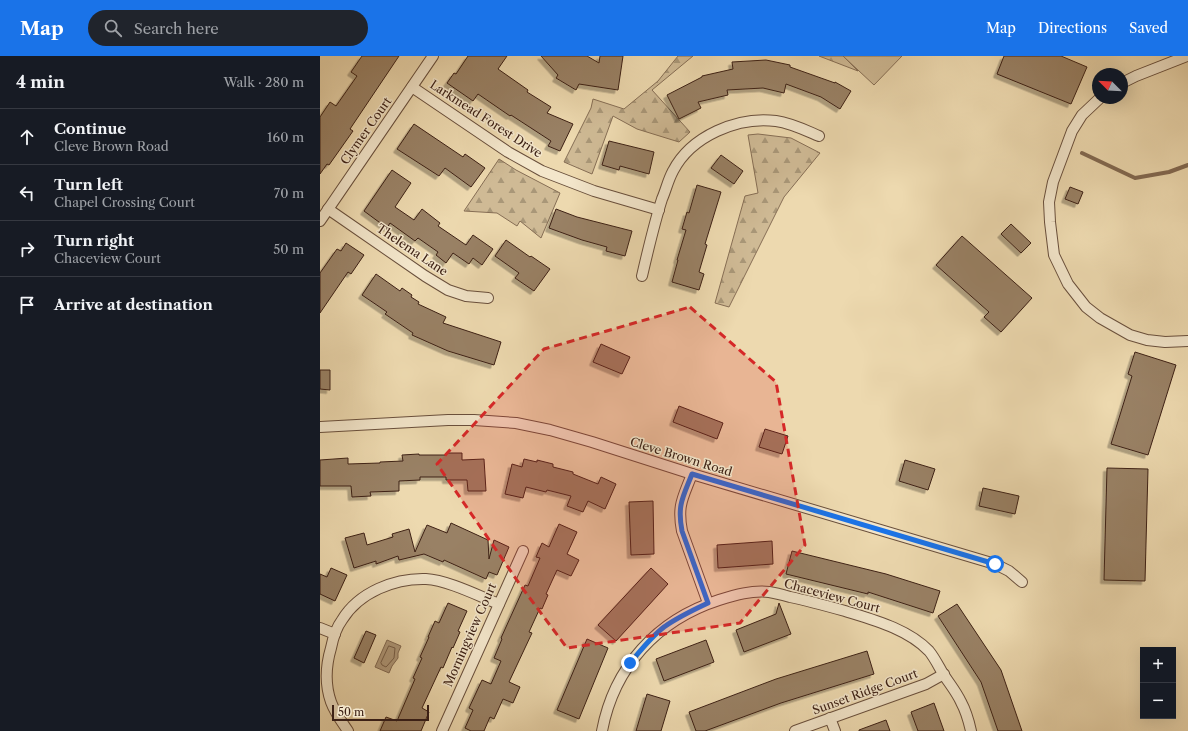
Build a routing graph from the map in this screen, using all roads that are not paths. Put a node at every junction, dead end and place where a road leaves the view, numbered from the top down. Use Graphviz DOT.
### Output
graph roads {
  1 [pos="433,56"];
  2 [pos="1187,56"];
  3 [pos="1128,80"];
  4 [pos="412,87"];
  5 [pos="1094,104"];
  6 [pos="819,136"];
  7 [pos="328,209"];
  8 [pos="659,210"];
  9 [pos="320,221"];
  10 [pos="642,276"];
  11 [pos="488,298"];
  12 [pos="1188,341"];
  13 [pos="320,427"];
  14 [pos="692,474"];
  15 [pos="523,551"];
  16 [pos="1022,582"];
  17 [pos="708,603"];
  18 [pos="498,604"];
  19 [pos="320,628"];
  20 [pos="334,634"];
  21 [pos="944,674"];
  22 [pos="830,718"];
  23 [pos="348,731"];
  24 [pos="442,731"];
  25 [pos="602,731"];
  26 [pos="795,731"];
  27 [pos="835,731"];
  28 [pos="971,731"];
  1 -- 4 [label="street, Clymer Court"];
  2 -- 3 [label="street"];
  4 -- 7 [label="street, Clymer Court"];
  4 -- 8 [label="street, Larkmead Forest Drive"];
  5 -- 12 [label="street"];
  6 -- 8 [label="street"];
  7 -- 9 [label="street, Clymer Court"];
  7 -- 11 [label="street, Thelema Lane"];
  8 -- 10 [label="street"];
  13 -- 14 [label="street, Cleve Brown Road"];
  14 -- 16 [label="street, Cleve Brown Road"];
  14 -- 17 [label="street"];
  15 -- 18 [label="street, Morningview Court"];
  17 -- 21 [label="street, Chaceview Court"];
  17 -- 25 [label="street, Chaceview Court"];
  18 -- 20 [label="street"];
  18 -- 24 [label="street, Morningview Court"];
  19 -- 20 [label="street"];
  20 -- 23 [label="street"];
  21 -- 22 [label="street, Sunset Ridge Court"];
  21 -- 28 [label="street, Chaceview Court"];
  22 -- 26 [label="street, Sunset Ridge Court"];
  22 -- 27 [label="street"];
}
